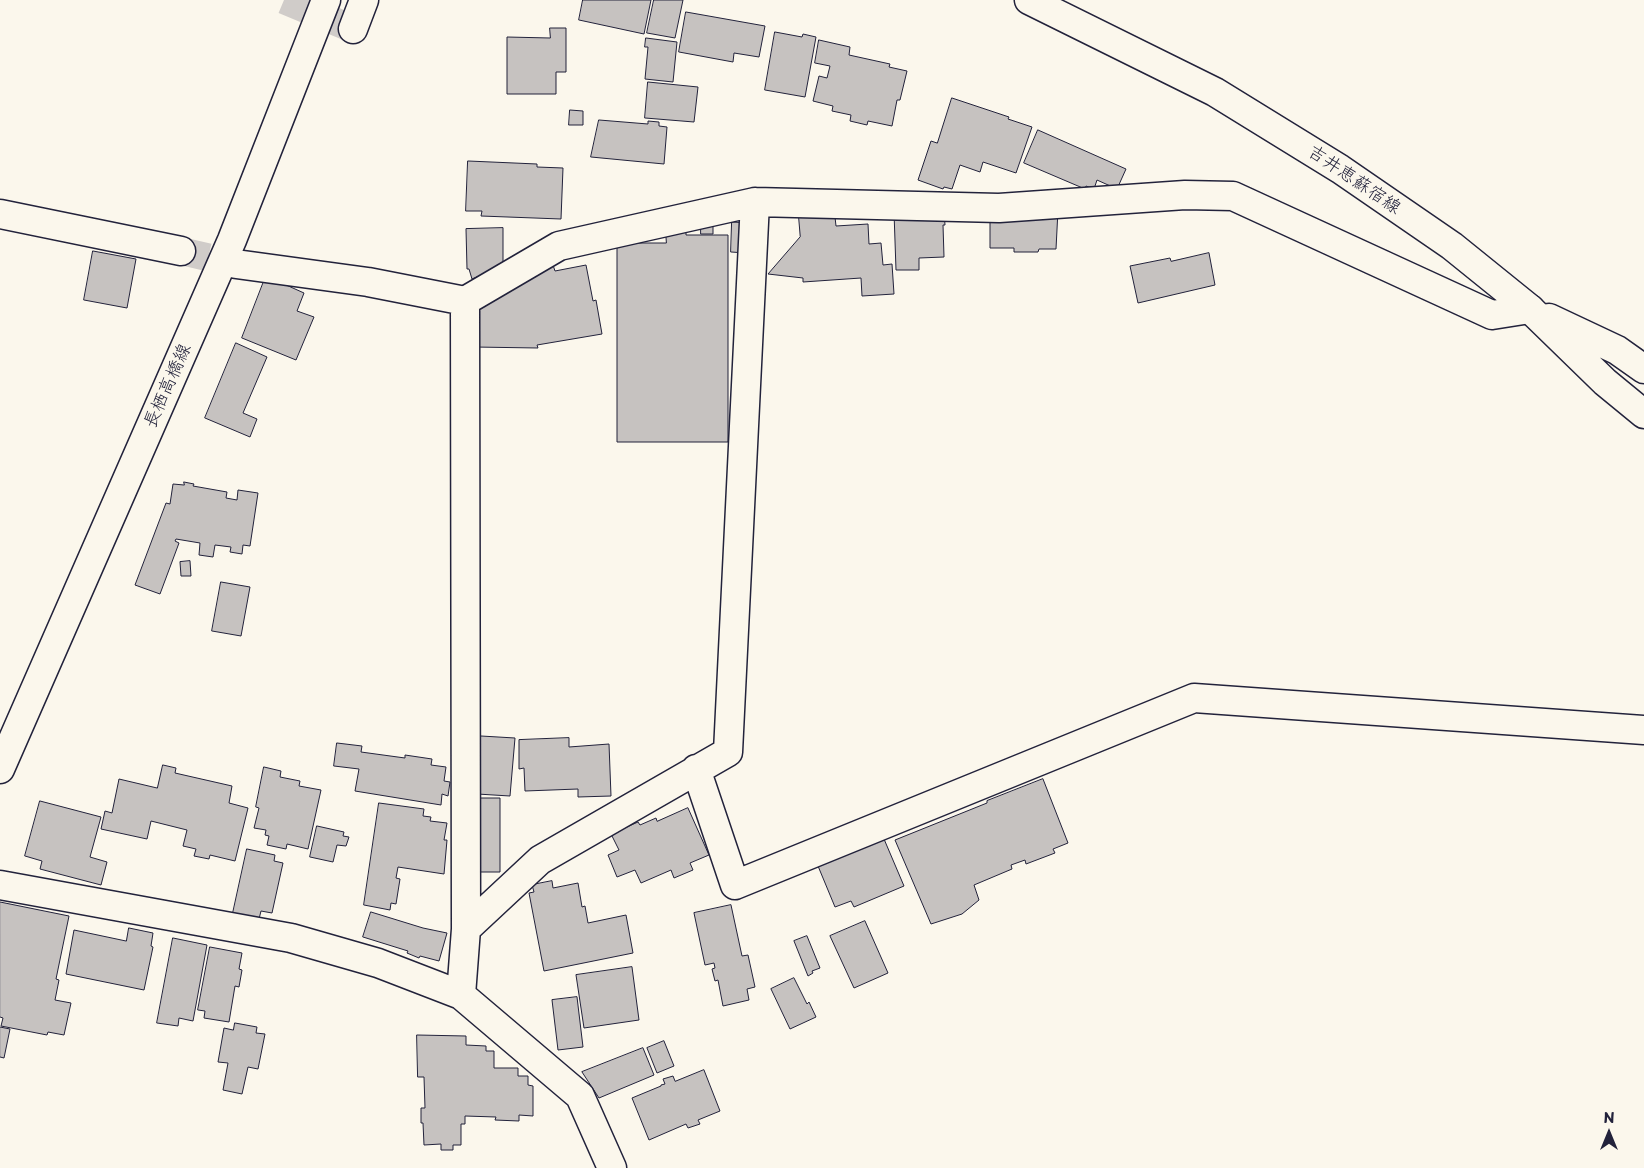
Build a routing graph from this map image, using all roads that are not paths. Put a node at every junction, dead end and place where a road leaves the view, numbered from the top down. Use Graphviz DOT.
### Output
graph roads {
  1 [pos="326,0"];
  2 [pos="364,0"];
  3 [pos="1028,0"];
  4 [pos="353,29"];
  5 [pos="755,202"];
  6 [pos="0,214"];
  7 [pos="181,251"];
  8 [pos="236,264"];
  9 [pos="465,301"];
  10 [pos="1530,309"];
  11 [pos="1644,369"];
  12 [pos="1644,414"];
  13 [pos="1644,730"];
  14 [pos="0,769"];
  15 [pos="696,769"];
  16 [pos="0,885"];
  17 [pos="466,929"];
  18 [pos="461,995"];
  19 [pos="612,1168"];
  1 -- 14 [label="street, 長栖高橋線"];
  2 -- 4 [label="street"];
  3 -- 10 [label="street, 吉井恵蘇宿線"];
  5 -- 9 [label="street"];
  5 -- 10 [label="street"];
  5 -- 15 [label="street"];
  6 -- 7 [label="street"];
  8 -- 9 [label="street"];
  9 -- 17 [label="street"];
  10 -- 11 [label="street"];
  10 -- 12 [label="street, 吉井恵蘇宿線"];
  13 -- 15 [label="street"];
  15 -- 17 [label="street"];
  16 -- 18 [label="street"];
  17 -- 18 [label="street"];
  18 -- 19 [label="street"];
}
